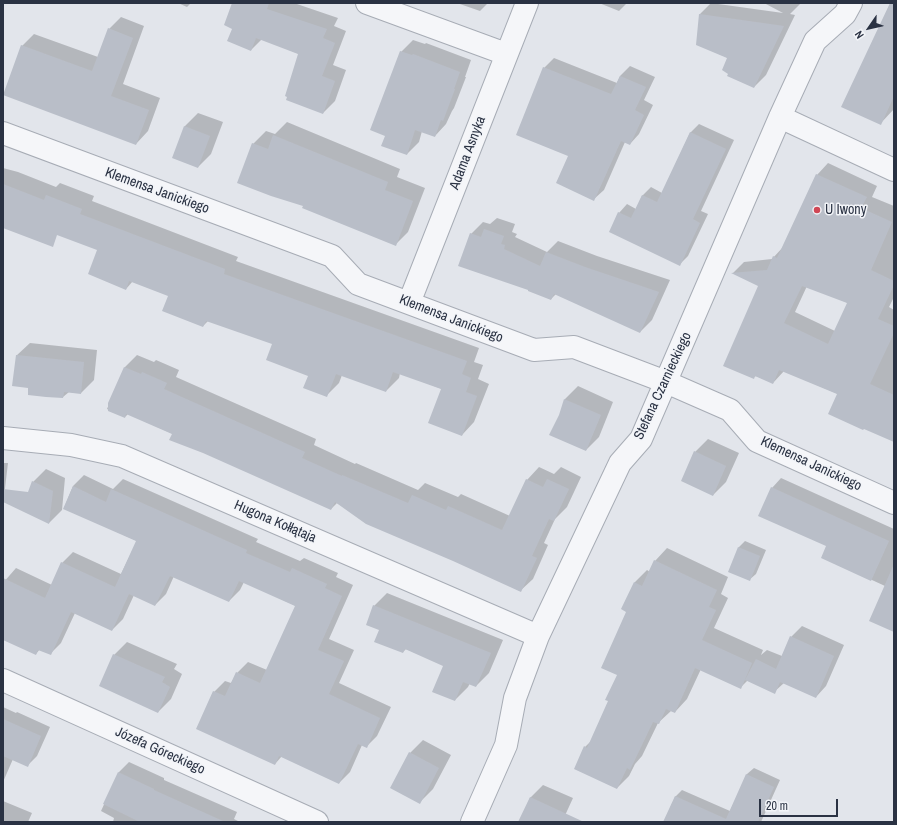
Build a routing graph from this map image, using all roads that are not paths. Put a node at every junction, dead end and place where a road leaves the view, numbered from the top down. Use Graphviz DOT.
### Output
graph roads {
  1 [pos="367,3"];
  2 [pos="527,3"];
  3 [pos="851,3"];
  4 [pos="506,54"];
  5 [pos="780,117"];
  6 [pos="3,134"];
  7 [pos="894,170"];
  8 [pos="409,303"];
  9 [pos="666,382"];
  10 [pos="3,438"];
  11 [pos="894,503"];
  12 [pos="538,636"];
  13 [pos="3,680"];
  14 [pos="317,822"];
  15 [pos="472,822"];
  1 -- 4 [label="street"];
  2 -- 4 [label="street, Adama Asnyka"];
  3 -- 5 [label="street, Stefana Czarnieckiego"];
  4 -- 8 [label="street, Adama Asnyka"];
  5 -- 7 [label="street"];
  5 -- 9 [label="street, Stefana Czarnieckiego"];
  6 -- 8 [label="street, Klemensa Janickiego"];
  8 -- 9 [label="street, Klemensa Janickiego"];
  9 -- 11 [label="street, Klemensa Janickiego"];
  9 -- 12 [label="street, Stefana Czarnieckiego"];
  10 -- 12 [label="street, Hugona Kołłątaja"];
  12 -- 15 [label="street, Stefana Czarnieckiego"];
  13 -- 14 [label="street, Józefa Góreckiego"];
}
